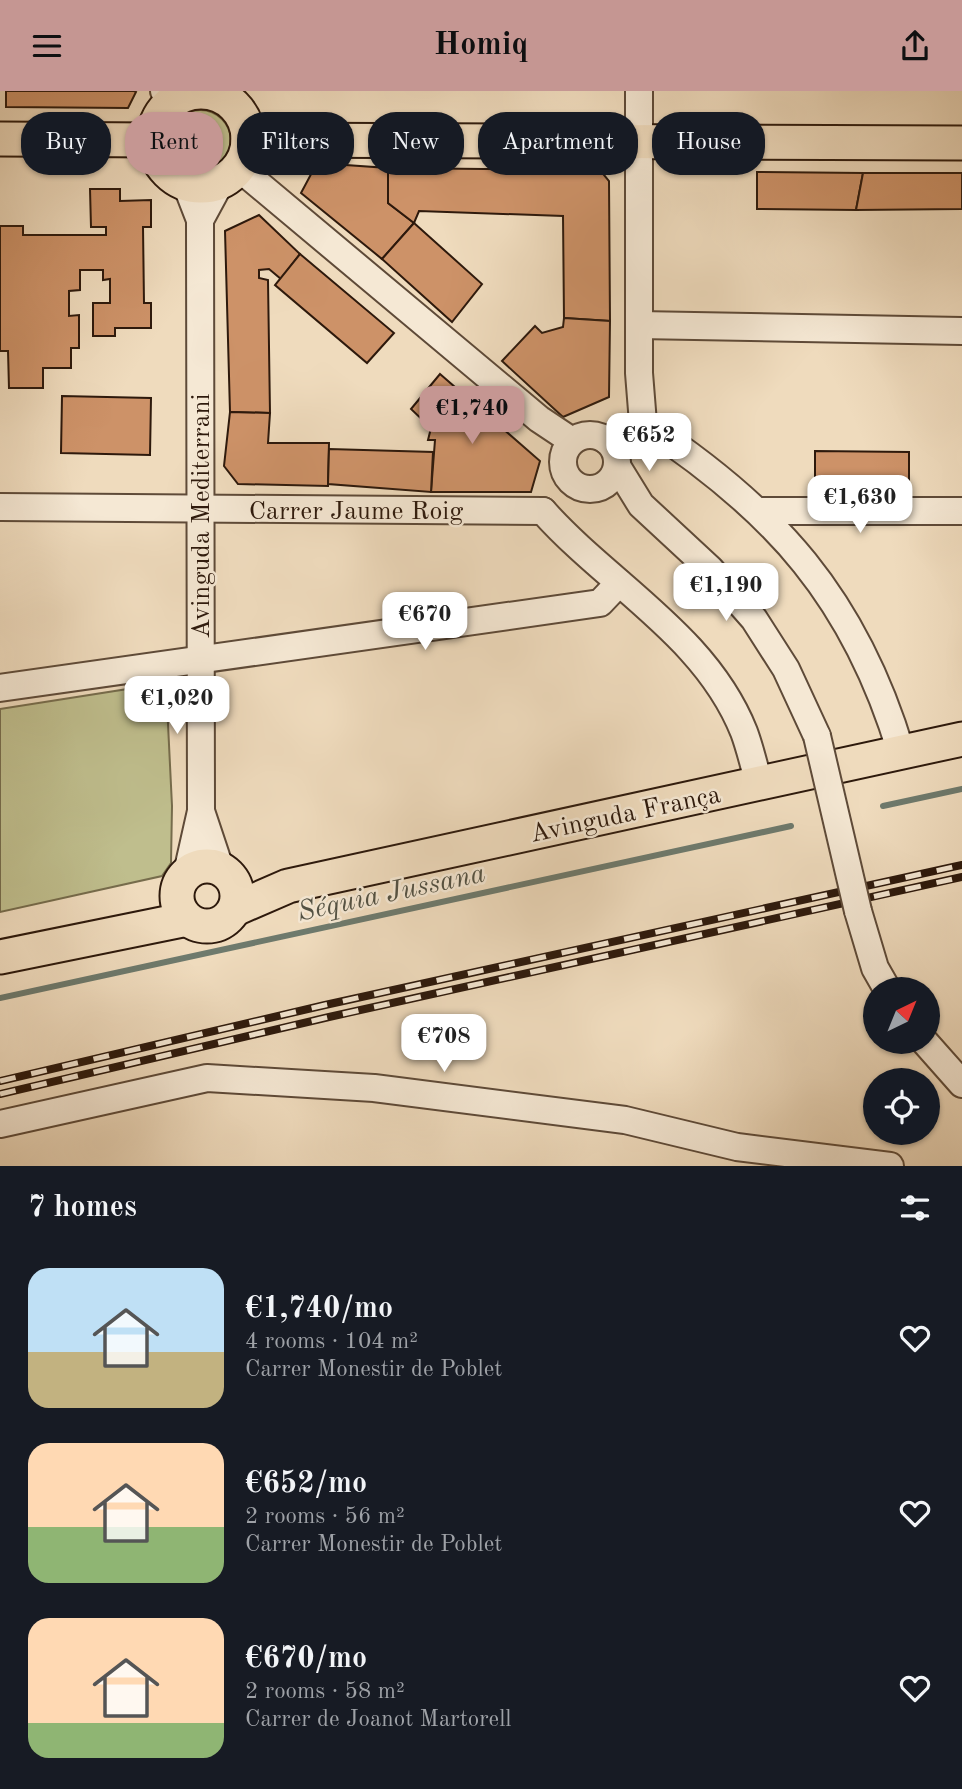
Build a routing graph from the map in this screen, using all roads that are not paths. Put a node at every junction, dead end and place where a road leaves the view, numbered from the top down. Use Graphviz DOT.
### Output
graph roads {
  1 [pos="639,91"];
  2 [pos="190,94"];
  3 [pos="168,112"];
  4 [pos="0,139"];
  5 [pos="125,140"];
  6 [pos="638,142"];
  7 [pos="962,143"];
  8 [pos="478,151"];
  9 [pos="236,164"];
  10 [pos="174,175"];
  11 [pos="186,184"];
  12 [pos="200,220"];
  13 [pos="639,325"];
  14 [pos="962,331"];
  15 [pos="643,423"];
  16 [pos="606,440"];
  17 [pos="566,456"];
  18 [pos="617,466"];
  19 [pos="598,489"];
  20 [pos="641,505"];
  21 [pos="0,507"];
  22 [pos="200,509"];
  23 [pos="543,511"];
  24 [pos="758,511"];
  25 [pos="962,511"];
  26 [pos="619,583"];
  27 [pos="201,660"];
  28 [pos="0,688"];
  29 [pos="962,739"];
  30 [pos="901,752"];
  31 [pos="760,783"];
  32 [pos="201,811"];
  33 [pos="229,886"];
  34 [pos="183,895"];
  35 [pos="0,957"];
  36 [pos="880,977"];
  37 [pos="935,1054"];
  38 [pos="962,1084"];
  39 [pos="0,1124"];
  40 [pos="890,1166"];
  1 -- 6 [label="street"];
  2 -- 3 [label="main road"];
  2 -- 9 [label="main road"];
  4 -- 5 [label="main road"];
  6 -- 7 [label="main road"];
  6 -- 13 [label="street"];
  8 -- 9 [label="main road"];
  9 -- 11 [label="main road"];
  9 -- 12 [label="street, Avinguda Mediterrani"];
  9 -- 17 [label="street"];
  10 -- 11 [label="main road"];
  11 -- 12 [label="street, Avinguda Mediterrani"];
  12 -- 22 [label="street, Avinguda Mediterrani"];
  13 -- 14 [label="street"];
  13 -- 15 [label="street"];
  15 -- 16 [label="street"];
  15 -- 24 [label="street"];
  16 -- 17 [label="street"];
  16 -- 18 [label="street"];
  17 -- 19 [label="street"];
  17 -- 23 [label="street"];
  18 -- 19 [label="street"];
  18 -- 20 [label="street"];
  19 -- 20 [label="street"];
  20 -- 36 [label="street, bridge"];
  21 -- 22 [label="street, Carrer Jaume Roig"];
  22 -- 23 [label="street, Carrer Jaume Roig"];
  22 -- 27 [label="street, Avinguda Mediterrani"];
  23 -- 26 [label="street"];
  24 -- 25 [label="street"];
  24 -- 30 [label="street"];
  26 -- 27 [label="street"];
  26 -- 31 [label="street"];
  27 -- 28 [label="street"];
  27 -- 32 [label="street, Avinguda Mediterrani"];
  29 -- 30 [label="main road, Avinguda França"];
  30 -- 31 [label="main road, Avinguda França"];
  31 -- 33 [label="main road, Avinguda França"];
  32 -- 33 [label="street, Avinguda Mediterrani"];
  32 -- 34 [label="street, Avinguda Mediterrani"];
  33 -- 34 [label="main road"];
  33 -- 34 [label="main road"];
  34 -- 35 [label="main road"];
  37 -- 38 [label="street"];
  39 -- 40 [label="street"];
}
